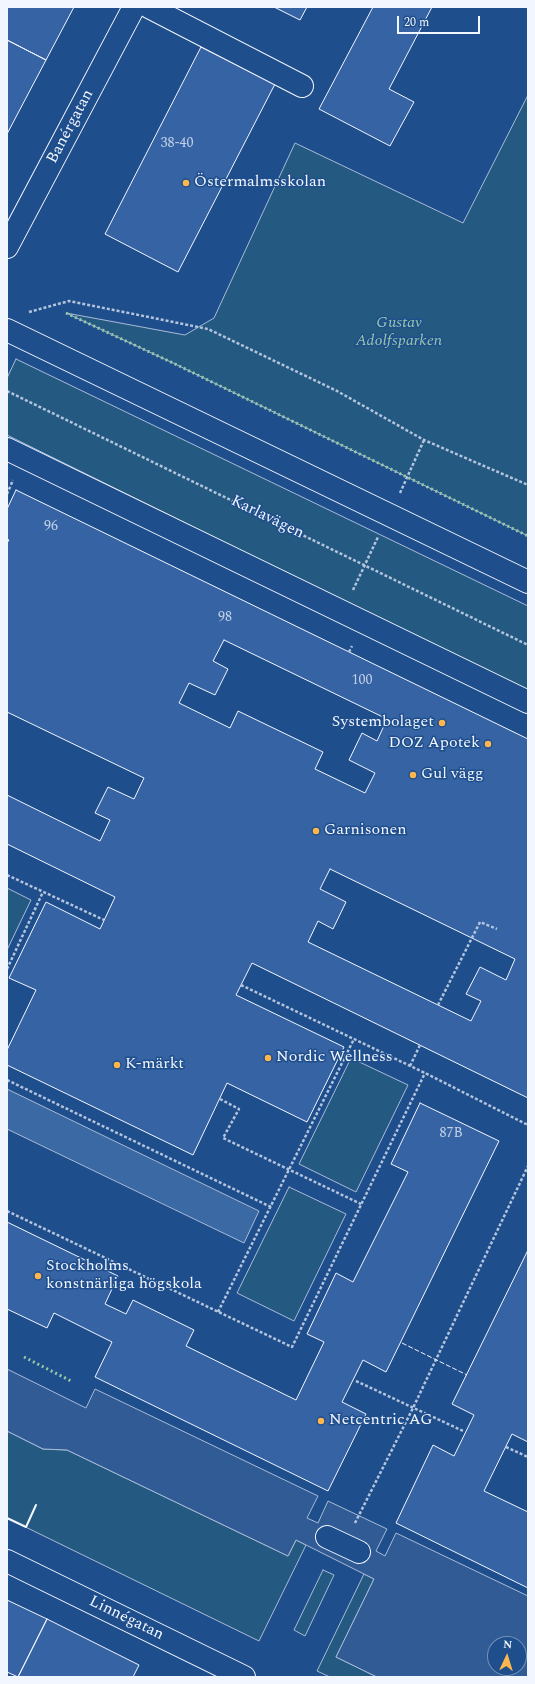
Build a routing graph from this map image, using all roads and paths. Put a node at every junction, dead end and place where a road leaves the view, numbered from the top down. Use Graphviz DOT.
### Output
graph roads {
  1 [pos="134,7"];
  2 [pos="149,7"];
  3 [pos="302,86"];
  4 [pos="7,247"];
  5 [pos="27,313"];
  6 [pos="7,330"];
  7 [pos="7,391"];
  8 [pos="424,440"];
  9 [pos="7,449"];
  10 [pos="14,480"];
  11 [pos="528,485"];
  12 [pos="7,494"];
  13 [pos="389,514"];
  14 [pos="365,566"];
  15 [pos="528,582"];
  16 [pos="343,611"];
  17 [pos="528,645"];
  18 [pos="352,646"];
  19 [pos="349,652"];
  20 [pos="528,702"];
  21 [pos="7,875"];
  22 [pos="44,892"];
  23 [pos="104,920"];
  24 [pos="497,929"];
  25 [pos="7,969"];
  26 [pos="241,985"];
  27 [pos="438,1005"];
  28 [pos="354,1039"];
  29 [pos="420,1045"];
  30 [pos="410,1066"];
  31 [pos="425,1073"];
  32 [pos="7,1080"];
  33 [pos="220,1099"];
  34 [pos="528,1125"];
  35 [pos="528,1166"];
  36 [pos="289,1170"];
  37 [pos="361,1204"];
  38 [pos="271,1207"];
  39 [pos="7,1211"];
  40 [pos="218,1312"];
  41 [pos="356,1381"];
  42 [pos="413,1408"];
  43 [pos="462,1431"];
  44 [pos="506,1448"];
  45 [pos="528,1457"];
  46 [pos="343,1545"];
  47 [pos="7,1561"];
  48 [pos="244,1677"];
  1 -- 4 [label="street, Banérgatan"];
  2 -- 3 [label="street"];
  5 -- 8 [label="path"];
  6 -- 13 [label="street"];
  7 -- 14 [label="path, Karlavägen"];
  8 -- 11 [label="path"];
  8 -- 13 [label="path"];
  9 -- 16 [label="street"];
  10 -- 12 [label="path"];
  13 -- 14 [label="path"];
  13 -- 15 [label="street"];
  14 -- 16 [label="path"];
  14 -- 17 [label="path, Karlavägen"];
  16 -- 20 [label="street"];
  18 -- 19 [label="path"];
  21 -- 22 [label="path"];
  22 -- 23 [label="path"];
  22 -- 25 [label="path"];
  24 -- 27 [label="path"];
  26 -- 28 [label="path"];
  28 -- 30 [label="path"];
  28 -- 36 [label="path"];
  29 -- 30 [label="path"];
  30 -- 31 [label="path"];
  31 -- 34 [label="path"];
  31 -- 37 [label="path"];
  32 -- 38 [label="path"];
  33 -- 36 [label="path"];
  35 -- 42 [label="path"];
  36 -- 37 [label="path"];
  36 -- 38 [label="path"];
  37 -- 40 [label="path"];
  38 -- 40 [label="path"];
  39 -- 40 [label="path"];
  41 -- 42 [label="path"];
  42 -- 43 [label="path"];
  42 -- 46 [label="path"];
  44 -- 45 [label="path"];
  47 -- 48 [label="street, Linnégatan"];
}
